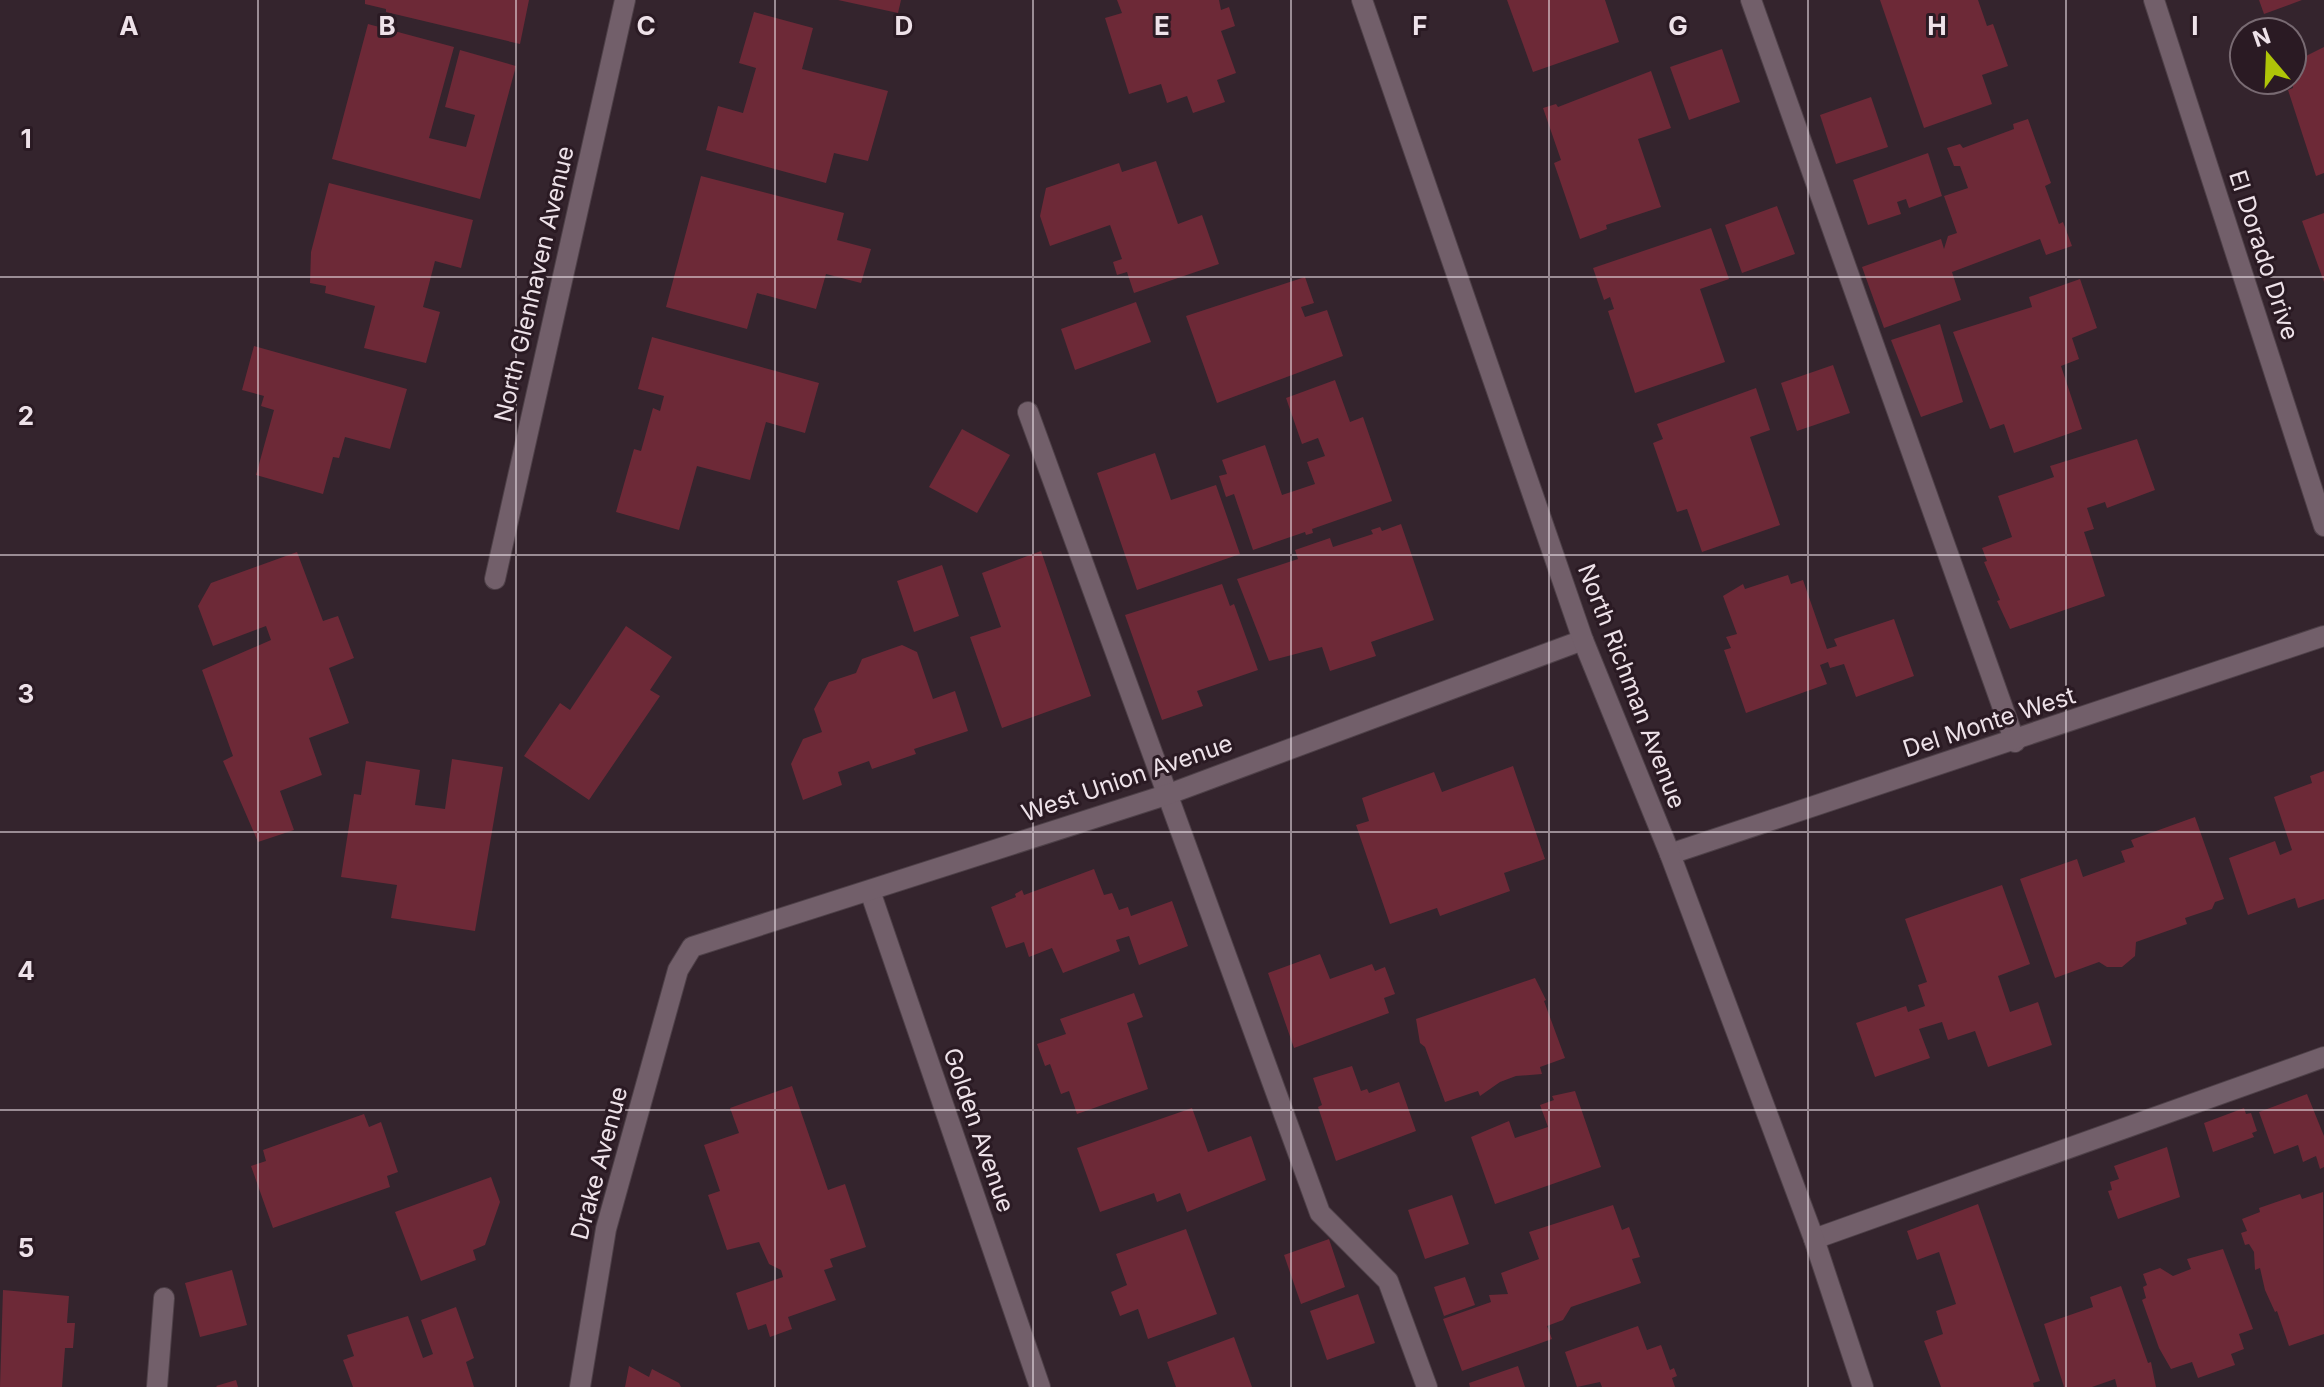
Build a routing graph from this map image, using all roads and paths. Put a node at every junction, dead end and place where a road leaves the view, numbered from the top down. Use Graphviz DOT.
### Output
graph roads {
  1 [pos="625,0"];
  2 [pos="1362,0"];
  3 [pos="1751,0"];
  4 [pos="2154,0"];
  5 [pos="1028,412"];
  6 [pos="2324,526"];
  7 [pos="495,579"];
  8 [pos="2324,636"];
  9 [pos="1583,640"];
  10 [pos="2015,742"];
  11 [pos="1169,794"];
  12 [pos="1670,854"];
  13 [pos="870,891"];
  14 [pos="685,955"];
  15 [pos="2324,1057"];
  16 [pos="1814,1239"];
  17 [pos="164,1298"];
  18 [pos="157,1387"];
  19 [pos="580,1387"];
  20 [pos="1040,1387"];
  21 [pos="1427,1387"];
  22 [pos="1863,1387"];
  1 -- 7 [label="street, North Glenhaven Avenue"];
  2 -- 9 [label="street, North Richman Avenue"];
  3 -- 10 [label="street"];
  4 -- 6 [label="street, El Dorado Drive"];
  5 -- 11 [label="street"];
  8 -- 10 [label="street, Del Monte West"];
  9 -- 11 [label="street, West Union Avenue"];
  9 -- 12 [label="street, North Richman Avenue"];
  10 -- 12 [label="street, Del Monte West"];
  11 -- 13 [label="street, West Union Avenue"];
  11 -- 21 [label="street"];
  12 -- 16 [label="street, North Richman Avenue"];
  13 -- 14 [label="street, West Union Avenue"];
  13 -- 20 [label="street, Golden Avenue"];
  14 -- 19 [label="street, Drake Avenue"];
  15 -- 16 [label="street"];
  16 -- 22 [label="street, North Richman Avenue"];
  17 -- 18 [label="street"];
}
